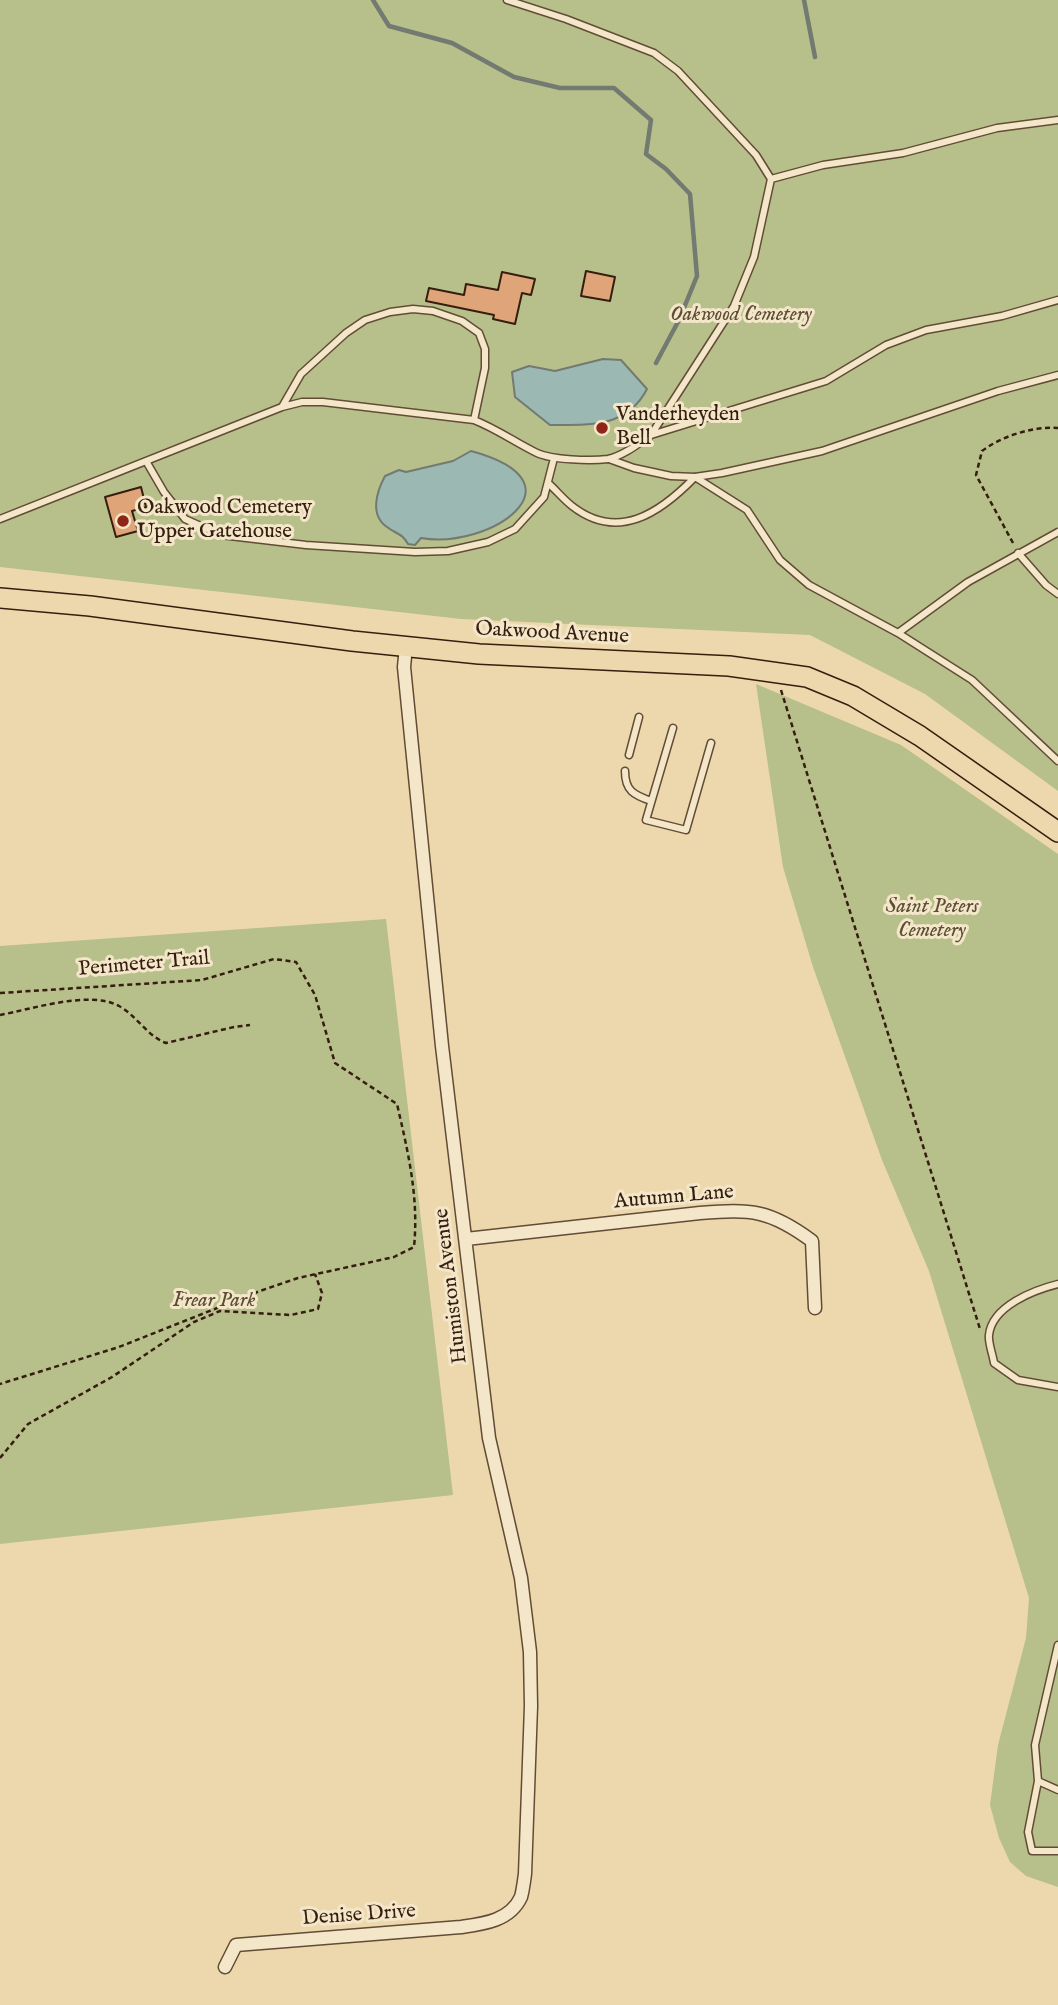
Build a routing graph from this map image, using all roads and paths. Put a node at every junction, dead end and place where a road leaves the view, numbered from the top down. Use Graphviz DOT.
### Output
graph roads {
  1 [pos="508,0"];
  2 [pos="1058,120"];
  3 [pos="771,179"];
  4 [pos="1058,300"];
  5 [pos="1058,375"];
  6 [pos="282,407"];
  7 [pos="474,420"];
  8 [pos="1058,428"];
  9 [pos="651,435"];
  10 [pos="554,458"];
  11 [pos="608,459"];
  12 [pos="146,461"];
  13 [pos="695,477"];
  14 [pos="548,483"];
  15 [pos="0,519"];
  16 [pos="1058,532"];
  17 [pos="1018,552"];
  18 [pos="1058,594"];
  19 [pos="0,598"];
  20 [pos="898,633"];
  21 [pos="406,646"];
  22 [pos="775,671"];
  23 [pos="639,717"];
  24 [pos="673,728"];
  25 [pos="711,743"];
  26 [pos="629,755"];
  27 [pos="1058,761"];
  28 [pos="625,771"];
  29 [pos="651,801"];
  30 [pos="1058,832"];
  31 [pos="0,993"];
  32 [pos="0,1015"];
  33 [pos="250,1026"];
  34 [pos="466,1239"];
  35 [pos="316,1274"];
  36 [pos="1058,1284"];
  37 [pos="815,1308"];
  38 [pos="989,1335"];
  39 [pos="0,1384"];
  40 [pos="1058,1387"];
  41 [pos="0,1458"];
  42 [pos="1058,1645"];
  43 [pos="1038,1781"];
  44 [pos="1058,1790"];
  45 [pos="1058,1851"];
  46 [pos="507,1914"];
  47 [pos="225,1967"];
  1 -- 3 [label="lane"];
  2 -- 3 [label="lane"];
  3 -- 9 [label="lane"];
  4 -- 9 [label="lane"];
  5 -- 13 [label="lane"];
  6 -- 7 [label="lane"];
  6 -- 7 [label="lane"];
  6 -- 12 [label="lane"];
  7 -- 10 [label="lane"];
  8 -- 17 [label="path"];
  9 -- 11 [label="lane"];
  10 -- 11 [label="lane"];
  10 -- 14 [label="lane"];
  11 -- 13 [label="lane"];
  12 -- 14 [label="lane"];
  12 -- 15 [label="lane"];
  13 -- 14 [label="lane"];
  13 -- 20 [label="lane"];
  16 -- 17 [label="lane"];
  17 -- 18 [label="lane"];
  17 -- 20 [label="lane"];
  19 -- 21 [label="main road, Oakwood Avenue"];
  20 -- 27 [label="lane"];
  21 -- 22 [label="main road, Oakwood Avenue"];
  21 -- 34 [label="street, Humiston Avenue"];
  22 -- 30 [label="main road, Oakwood Avenue"];
  22 -- 38 [label="path"];
  23 -- 26 [label="lane"];
  24 -- 29 [label="lane"];
  25 -- 29 [label="lane"];
  28 -- 29 [label="lane"];
  31 -- 35 [label="path, Perimeter Trail"];
  32 -- 33 [label="path"];
  34 -- 37 [label="street, Autumn Lane"];
  34 -- 46 [label="street, Humiston Avenue"];
  35 -- 39 [label="path"];
  35 -- 41 [label="path"];
  36 -- 38 [label="lane"];
  38 -- 40 [label="lane"];
  42 -- 43 [label="lane"];
  43 -- 44 [label="lane"];
  43 -- 45 [label="lane"];
  46 -- 47 [label="street, Denise Drive"];
}
